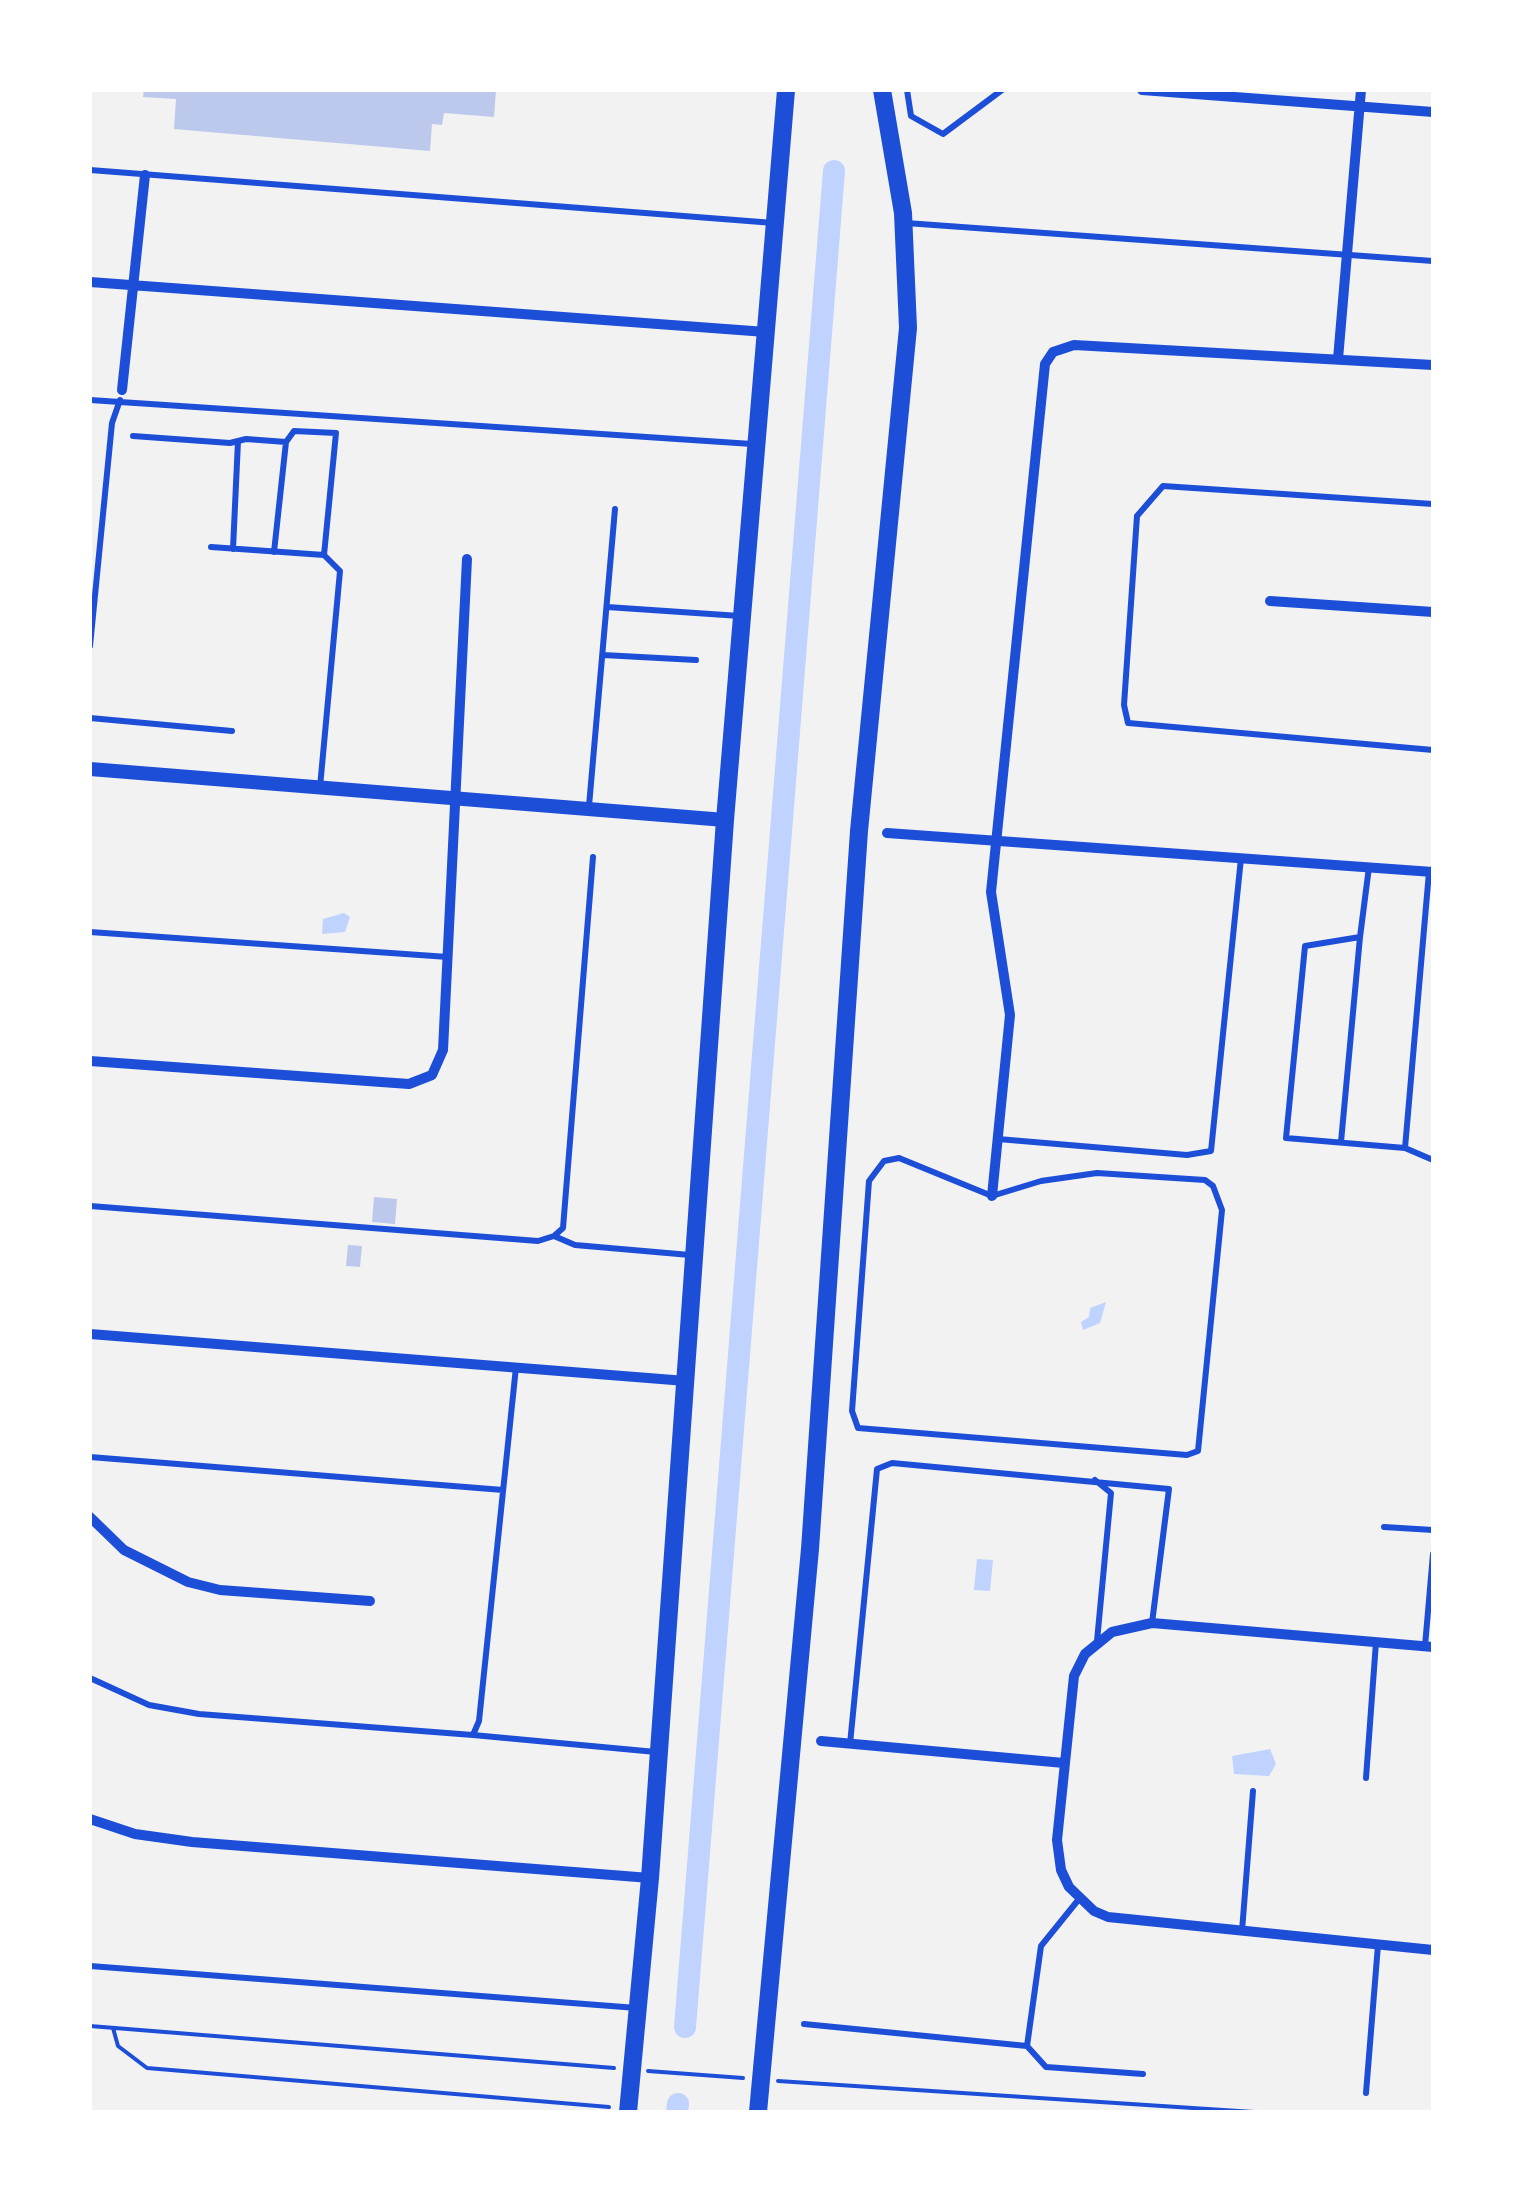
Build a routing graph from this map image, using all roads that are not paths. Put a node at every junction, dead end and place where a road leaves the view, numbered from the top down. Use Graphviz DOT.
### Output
graph roads {
  1 [pos="786,90"];
  2 [pos="882,90"];
  3 [pos="907,90"];
  4 [pos="1002,90"];
  5 [pos="1142,90"];
  6 [pos="1361,90"];
  7 [pos="1357,106"];
  8 [pos="1433,112"];
  9 [pos="90,170"];
  10 [pos="146,175"];
  11 [pos="904,222"];
  12 [pos="775,223"];
  13 [pos="1349,255"];
  14 [pos="1433,261"];
  15 [pos="90,282"];
  16 [pos="134,286"];
  17 [pos="768,332"];
  18 [pos="1338,359"];
  19 [pos="1433,365"];
  20 [pos="121,395"];
  21 [pos="90,400"];
  22 [pos="133,436"];
  23 [pos="238,441"];
  24 [pos="286,442"];
  25 [pos="757,444"];
  26 [pos="1433,504"];
  27 [pos="615,508"];
  28 [pos="212,547"];
  29 [pos="233,549"];
  30 [pos="274,552"];
  31 [pos="324,555"];
  32 [pos="467,559"];
  33 [pos="1270,601"];
  34 [pos="607,607"];
  35 [pos="1433,612"];
  36 [pos="742,616"];
  37 [pos="90,646"];
  38 [pos="602,655"];
  39 [pos="696,660"];
  40 [pos="90,718"];
  41 [pos="232,732"];
  42 [pos="1433,750"];
  43 [pos="90,770"];
  44 [pos="320,788"];
  45 [pos="455,799"];
  46 [pos="589,810"];
  47 [pos="725,820"];
  48 [pos="887,833"];
  49 [pos="999,841"];
  50 [pos="593,857"];
  51 [pos="1241,858"];
  52 [pos="1369,868"];
  53 [pos="1431,872"];
  54 [pos="90,932"];
  55 [pos="1360,937"];
  56 [pos="448,957"];
  57 [pos="90,1061"];
  58 [pos="998,1140"];
  59 [pos="1340,1142"];
  60 [pos="1405,1148"];
  61 [pos="1433,1160"];
  62 [pos="992,1196"];
  63 [pos="90,1206"];
  64 [pos="554,1236"];
  65 [pos="696,1255"];
  66 [pos="90,1334"];
  67 [pos="516,1367"];
  68 [pos="687,1381"];
  69 [pos="90,1457"];
  70 [pos="1095,1480"];
  71 [pos="503,1490"];
  72 [pos="90,1518"];
  73 [pos="1384,1527"];
  74 [pos="1433,1530"];
  75 [pos="1433,1554"];
  76 [pos="370,1601"];
  77 [pos="1152,1624"];
  78 [pos="1097,1641"];
  79 [pos="1376,1642"];
  80 [pos="1429,1647"];
  81 [pos="90,1678"];
  82 [pos="473,1735"];
  83 [pos="821,1741"];
  84 [pos="850,1744"];
  85 [pos="659,1753"];
  86 [pos="1064,1763"];
  87 [pos="1366,1778"];
  88 [pos="1254,1791"];
  89 [pos="90,1818"];
  90 [pos="650,1878"];
  91 [pos="1079,1899"];
  92 [pos="1242,1931"];
  93 [pos="1378,1944"];
  94 [pos="1433,1950"];
  95 [pos="90,1966"];
  96 [pos="638,2008"];
  97 [pos="804,2024"];
  98 [pos="1028,2046"];
  99 [pos="1144,2074"];
  100 [pos="1366,2093"];
  101 [pos="629,2110"];
  102 [pos="758,2112"];
  1 -- 12 [label="main road"];
  2 -- 11 [label="main road"];
  3 -- 4 [label="lane"];
  5 -- 7 [label="street"];
  6 -- 7 [label="street"];
  7 -- 8 [label="street"];
  7 -- 13 [label="street"];
  9 -- 10 [label="lane"];
  10 -- 12 [label="lane"];
  10 -- 16 [label="street"];
  11 -- 13 [label="lane"];
  11 -- 102 [label="main road"];
  12 -- 17 [label="main road"];
  13 -- 14 [label="lane"];
  13 -- 18 [label="street"];
  15 -- 16 [label="street"];
  16 -- 17 [label="street"];
  16 -- 20 [label="street"];
  17 -- 25 [label="main road"];
  18 -- 19 [label="street"];
  18 -- 49 [label="street"];
  20 -- 21 [label="lane"];
  20 -- 25 [label="lane"];
  20 -- 37 [label="lane"];
  22 -- 23 [label="lane"];
  23 -- 24 [label="lane"];
  23 -- 29 [label="lane"];
  24 -- 30 [label="lane"];
  24 -- 31 [label="lane"];
  25 -- 36 [label="main road"];
  26 -- 42 [label="lane"];
  27 -- 34 [label="lane"];
  28 -- 29 [label="lane"];
  29 -- 30 [label="lane"];
  30 -- 31 [label="lane"];
  31 -- 44 [label="lane"];
  32 -- 45 [label="street"];
  33 -- 35 [label="street"];
  34 -- 36 [label="lane"];
  34 -- 38 [label="lane"];
  36 -- 47 [label="main road"];
  38 -- 39 [label="lane"];
  38 -- 46 [label="lane"];
  40 -- 41 [label="lane"];
  43 -- 44 [label="street"];
  44 -- 45 [label="street"];
  45 -- 46 [label="street"];
  45 -- 56 [label="street"];
  46 -- 47 [label="street"];
  47 -- 65 [label="main road"];
  48 -- 49 [label="street"];
  49 -- 51 [label="street"];
  49 -- 58 [label="street"];
  50 -- 64 [label="lane"];
  51 -- 52 [label="street"];
  51 -- 58 [label="lane"];
  52 -- 53 [label="street"];
  52 -- 55 [label="lane"];
  53 -- 60 [label="lane"];
  54 -- 56 [label="lane"];
  55 -- 59 [label="lane"];
  55 -- 59 [label="lane"];
  56 -- 57 [label="street"];
  58 -- 62 [label="street"];
  59 -- 60 [label="lane"];
  60 -- 61 [label="lane"];
  62 -- 62 [label="lane"];
  63 -- 64 [label="lane"];
  64 -- 65 [label="lane"];
  65 -- 68 [label="main road"];
  66 -- 67 [label="street"];
  67 -- 68 [label="street"];
  67 -- 71 [label="lane"];
  68 -- 85 [label="main road"];
  69 -- 71 [label="lane"];
  70 -- 77 [label="lane"];
  70 -- 78 [label="lane"];
  70 -- 84 [label="lane"];
  71 -- 82 [label="lane"];
  72 -- 76 [label="street"];
  73 -- 74 [label="lane"];
  75 -- 80 [label="lane"];
  77 -- 78 [label="street"];
  77 -- 79 [label="street"];
  78 -- 86 [label="street"];
  79 -- 80 [label="street"];
  79 -- 87 [label="lane"];
  81 -- 82 [label="lane"];
  82 -- 85 [label="lane"];
  83 -- 84 [label="street"];
  84 -- 86 [label="street"];
  85 -- 90 [label="main road"];
  86 -- 91 [label="street"];
  88 -- 92 [label="lane"];
  89 -- 90 [label="street"];
  90 -- 96 [label="main road"];
  91 -- 92 [label="street"];
  91 -- 98 [label="lane"];
  92 -- 93 [label="street"];
  93 -- 94 [label="street"];
  93 -- 100 [label="lane"];
  95 -- 96 [label="lane"];
  96 -- 101 [label="main road"];
  97 -- 98 [label="lane"];
  98 -- 99 [label="lane"];
}
